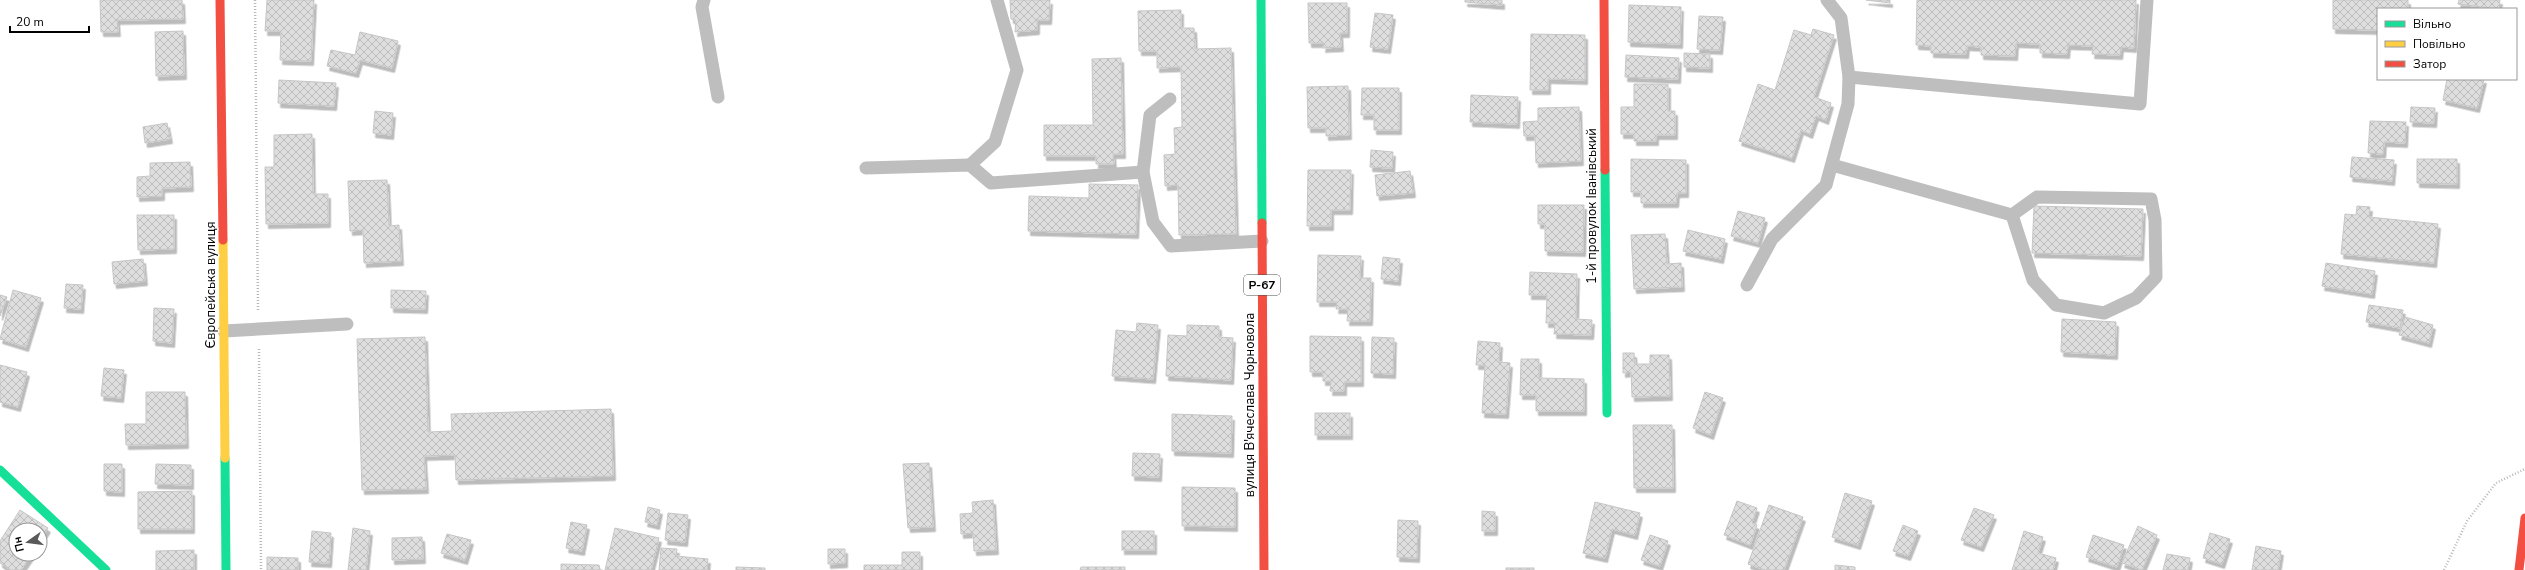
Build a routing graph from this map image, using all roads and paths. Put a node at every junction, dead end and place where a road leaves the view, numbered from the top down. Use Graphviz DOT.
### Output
graph roads {
  1 [pos="220,0"];
  2 [pos="255,0"];
  3 [pos="704,0"];
  4 [pos="997,0"];
  5 [pos="1261,0"];
  6 [pos="1604,0"];
  7 [pos="1827,0"];
  8 [pos="2147,0"];
  9 [pos="1849,77"];
  10 [pos="718,97"];
  11 [pos="1170,99"];
  12 [pos="970,165"];
  13 [pos="1832,165"];
  14 [pos="866,168"];
  15 [pos="1143,172"];
  16 [pos="2012,215"];
  17 [pos="1262,241"];
  18 [pos="1747,285"];
  19 [pos="347,324"];
  20 [pos="258,329"];
  21 [pos="224,331"];
  22 [pos="1606,413"];
  23 [pos="2525,469"];
  24 [pos="0,470"];
  25 [pos="2525,518"];
  26 [pos="106,570"];
  27 [pos="226,570"];
  28 [pos="261,570"];
  29 [pos="1264,570"];
  30 [pos="2444,570"];
  31 [pos="2519,570"];
  1 -- 21 [label="street, Європейська вулиця"];
  2 -- 20 [label="path"];
  3 -- 10 [label="lane"];
  4 -- 12 [label="lane"];
  5 -- 17 [label="street, вулиця В'ячеслава Чорновола / Р-67"];
  6 -- 22 [label="street, 1-й провулок Іванівський"];
  7 -- 9 [label="lane"];
  8 -- 9 [label="lane"];
  9 -- 13 [label="lane"];
  11 -- 15 [label="lane"];
  12 -- 14 [label="lane"];
  12 -- 15 [label="lane"];
  13 -- 16 [label="lane"];
  13 -- 18 [label="lane"];
  15 -- 17 [label="lane"];
  16 -- 16 [label="lane"];
  17 -- 29 [label="street, вулиця В'ячеслава Чорновола / Р-67"];
  19 -- 20 [label="lane"];
  20 -- 21 [label="lane"];
  20 -- 28 [label="path"];
  21 -- 27 [label="street, Європейська вулиця"];
  23 -- 30 [label="path"];
  24 -- 26 [label="street"];
  25 -- 31 [label="street"];
}
